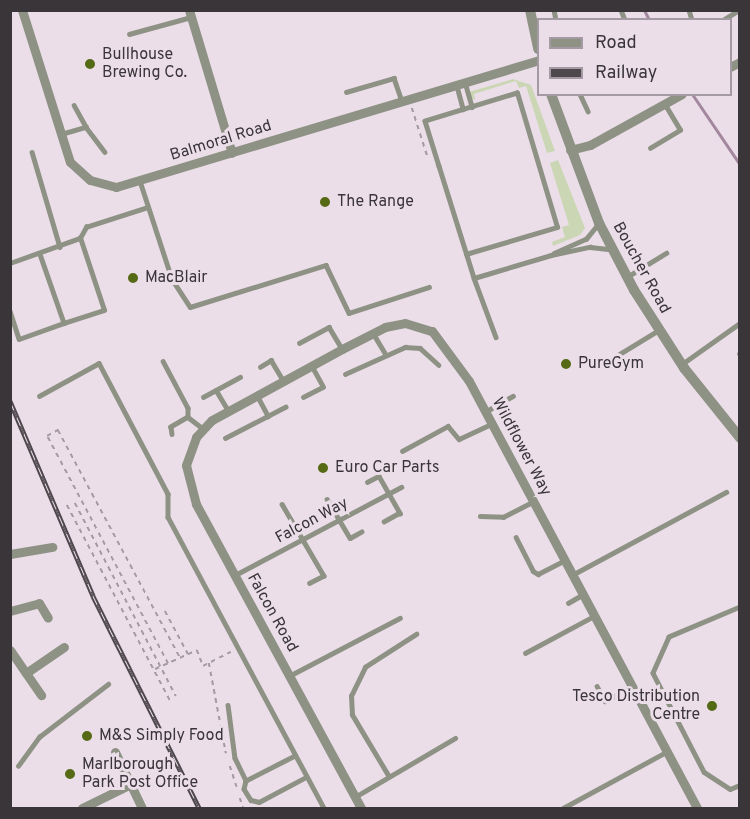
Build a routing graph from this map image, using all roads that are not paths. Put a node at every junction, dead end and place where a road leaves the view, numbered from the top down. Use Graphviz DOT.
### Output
graph roads {
  1 [pos="22,10"];
  2 [pos="530,10"];
  3 [pos="739,10"];
  4 [pos="190,14"];
  5 [pos="726,18"];
  6 [pos="129,34"];
  7 [pos="537,44"];
  8 [pos="537,60"];
  9 [pos="461,83"];
  10 [pos="346,92"];
  11 [pos="552,96"];
  12 [pos="581,96"];
  13 [pos="665,100"];
  14 [pos="402,101"];
  15 [pos="74,105"];
  16 [pos="472,106"];
  17 [pos="464,109"];
  18 [pos="588,111"];
  19 [pos="86,127"];
  20 [pos="61,134"];
  21 [pos="650,148"];
  22 [pos="570,150"];
  23 [pos="32,152"];
  24 [pos="105,152"];
  25 [pos="232,153"];
  26 [pos="140,181"];
  27 [pos="148,207"];
  28 [pos="599,223"];
  29 [pos="81,238"];
  30 [pos="60,247"];
  31 [pos="613,249"];
  32 [pos="666,253"];
  33 [pos="40,254"];
  34 [pos="466,254"];
  35 [pos="551,255"];
  36 [pos="10,263"];
  37 [pos="627,277"];
  38 [pos="474,278"];
  39 [pos="429,287"];
  40 [pos="10,311"];
  41 [pos="64,323"];
  42 [pos="740,323"];
  43 [pos="659,330"];
  44 [pos="373,333"];
  45 [pos="496,337"];
  46 [pos="299,344"];
  47 [pos="342,349"];
  48 [pos="385,353"];
  49 [pos="618,355"];
  50 [pos="163,361"];
  51 [pos="682,364"];
  52 [pos="311,365"];
  53 [pos="439,365"];
  54 [pos="260,367"];
  55 [pos="345,374"];
  56 [pos="240,377"];
  57 [pos="283,380"];
  58 [pos="216,390"];
  59 [pos="256,395"];
  60 [pos="39,396"];
  61 [pos="513,396"];
  62 [pos="203,397"];
  63 [pos="303,398"];
  64 [pos="285,407"];
  65 [pos="228,410"];
  66 [pos="485,412"];
  67 [pos="268,416"];
  68 [pos="188,417"];
  69 [pos="491,423"];
  70 [pos="202,428"];
  71 [pos="172,434"];
  72 [pos="225,438"];
  73 [pos="740,438"];
  74 [pos="402,452"];
  75 [pos="367,482"];
  76 [pos="400,487"];
  77 [pos="726,492"];
  78 [pos="389,494"];
  79 [pos="327,499"];
  80 [pos="533,502"];
  81 [pos="282,504"];
  82 [pos="480,516"];
  83 [pos="339,520"];
  84 [pos="384,522"];
  85 [pos="361,532"];
  86 [pos="516,537"];
  87 [pos="302,540"];
  88 [pos="52,547"];
  89 [pos="10,554"];
  90 [pos="564,561"];
  91 [pos="235,575"];
  92 [pos="572,575"];
  93 [pos="310,583"];
  94 [pos="582,595"];
  95 [pos="568,603"];
  96 [pos="740,607"];
  97 [pos="10,611"];
  98 [pos="594,616"];
  99 [pos="48,618"];
  100 [pos="400,618"];
  101 [pos="416,634"];
  102 [pos="64,648"];
  103 [pos="10,650"];
  104 [pos="525,653"];
  105 [pos="26,673"];
  106 [pos="290,676"];
  107 [pos="108,684"];
  108 [pos="597,686"];
  109 [pos="632,687"];
  110 [pos="41,694"];
  111 [pos="228,705"];
  112 [pos="455,738"];
  113 [pos="115,752"];
  114 [pos="666,752"];
  115 [pos="295,756"];
  116 [pos="18,766"];
  117 [pos="306,777"];
  118 [pos="389,777"];
  119 [pos="246,781"];
  120 [pos="130,784"];
  121 [pos="740,785"];
  122 [pos="355,797"];
  123 [pos="82,808"];
  124 [pos="142,808"];
  125 [pos="324,808"];
  126 [pos="361,808"];
  127 [pos="563,808"];
  128 [pos="697,808"];
  1 -- 20 [label="street, Balmoral Road"];
  2 -- 7 [label="street"];
  3 -- 5 [label="lane"];
  4 -- 6 [label="lane"];
  4 -- 25 [label="street"];
  8 -- 9 [label="street, Balmoral Road"];
  9 -- 14 [label="street, Balmoral Road"];
  9 -- 16 [label="lane"];
  9 -- 17 [label="lane"];
  10 -- 14 [label="lane"];
  11 -- 22 [label="street, Boucher Road"];
  12 -- 18 [label="lane"];
  13 -- 21 [label="lane"];
  13 -- 22 [label="street"];
  14 -- 25 [label="street, Balmoral Road"];
  15 -- 19 [label="lane"];
  16 -- 17 [label="lane"];
  16 -- 34 [label="lane"];
  17 -- 34 [label="lane"];
  19 -- 20 [label="lane"];
  19 -- 24 [label="lane"];
  20 -- 26 [label="street, Balmoral Road"];
  22 -- 28 [label="street, Boucher Road"];
  23 -- 30 [label="lane"];
  25 -- 26 [label="street, Balmoral Road"];
  26 -- 27 [label="lane"];
  27 -- 29 [label="lane"];
  27 -- 39 [label="lane"];
  28 -- 31 [label="street, Boucher Road"];
  28 -- 35 [label="lane"];
  29 -- 30 [label="lane"];
  29 -- 41 [label="lane"];
  30 -- 33 [label="lane"];
  31 -- 35 [label="lane"];
  31 -- 37 [label="street, Boucher Road"];
  32 -- 37 [label="lane"];
  33 -- 36 [label="lane"];
  33 -- 41 [label="lane"];
  34 -- 38 [label="lane"];
  35 -- 38 [label="lane"];
  37 -- 43 [label="street, Boucher Road"];
  38 -- 45 [label="lane"];
  40 -- 41 [label="lane"];
  42 -- 51 [label="lane"];
  43 -- 49 [label="lane"];
  43 -- 51 [label="street, Boucher Road"];
  44 -- 47 [label="street, Wildflower Way"];
  44 -- 48 [label="lane"];
  44 -- 66 [label="street, Wildflower Way"];
  46 -- 47 [label="lane"];
  47 -- 52 [label="street, Wildflower Way"];
  48 -- 53 [label="lane"];
  48 -- 55 [label="lane"];
  50 -- 68 [label="lane"];
  51 -- 73 [label="street, Boucher Road"];
  52 -- 57 [label="street, Wildflower Way"];
  52 -- 63 [label="lane"];
  54 -- 57 [label="lane"];
  56 -- 58 [label="lane"];
  57 -- 59 [label="street, Wildflower Way"];
  58 -- 62 [label="lane"];
  58 -- 65 [label="lane"];
  59 -- 65 [label="street, Wildflower Way"];
  59 -- 67 [label="lane"];
  60 -- 115 [label="lane"];
  61 -- 66 [label="lane"];
  64 -- 67 [label="lane"];
  65 -- 70 [label="street, Wildflower Way"];
  66 -- 69 [label="street, Wildflower Way"];
  67 -- 72 [label="lane"];
  68 -- 70 [label="lane"];
  68 -- 71 [label="lane"];
  69 -- 74 [label="lane"];
  69 -- 80 [label="street, Wildflower Way"];
  70 -- 91 [label="street, Falcon Road"];
  75 -- 78 [label="lane"];
  76 -- 78 [label="lane, Falcon Way"];
  77 -- 92 [label="lane"];
  78 -- 83 [label="lane, Falcon Way"];
  78 -- 84 [label="lane"];
  79 -- 83 [label="lane"];
  80 -- 82 [label="lane"];
  80 -- 90 [label="street, Wildflower Way"];
  81 -- 87 [label="lane"];
  83 -- 85 [label="lane"];
  83 -- 87 [label="lane, Falcon Way"];
  86 -- 90 [label="lane"];
  87 -- 91 [label="lane, Falcon Way"];
  87 -- 93 [label="lane"];
  88 -- 89 [label="street"];
  90 -- 92 [label="street, Wildflower Way"];
  91 -- 106 [label="street, Falcon Road"];
  92 -- 94 [label="street, Wildflower Way"];
  94 -- 95 [label="lane"];
  94 -- 98 [label="street, Wildflower Way"];
  96 -- 121 [label="lane"];
  97 -- 99 [label="street"];
  98 -- 104 [label="lane"];
  98 -- 109 [label="street, Wildflower Way"];
  100 -- 106 [label="lane"];
  101 -- 118 [label="lane"];
  102 -- 105 [label="street"];
  103 -- 105 [label="street"];
  105 -- 110 [label="street"];
  106 -- 122 [label="street, Falcon Road"];
  107 -- 116 [label="lane"];
  108 -- 109 [label="lane"];
  109 -- 114 [label="street, Wildflower Way"];
  111 -- 119 [label="lane"];
  112 -- 118 [label="lane"];
  113 -- 120 [label="street"];
  114 -- 127 [label="lane"];
  114 -- 128 [label="street, Wildflower Way"];
  115 -- 117 [label="lane"];
  115 -- 119 [label="lane"];
  117 -- 119 [label="lane"];
  117 -- 125 [label="lane"];
  118 -- 122 [label="lane"];
  120 -- 123 [label="street"];
  120 -- 124 [label="street"];
  122 -- 126 [label="street, Falcon Road"];
}
